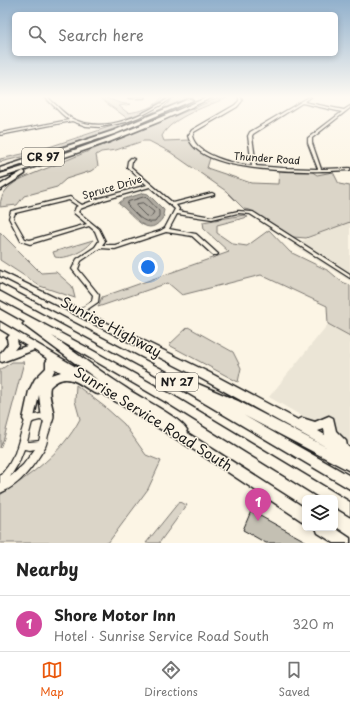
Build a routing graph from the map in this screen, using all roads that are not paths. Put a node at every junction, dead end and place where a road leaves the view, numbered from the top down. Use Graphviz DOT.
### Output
graph roads {
  1 [pos="60,122"];
  2 [pos="84,122"];
  3 [pos="120,122"];
  4 [pos="139,122"];
  5 [pos="151,122"];
  6 [pos="207,122"];
  7 [pos="269,122"];
  8 [pos="330,122"];
  9 [pos="0,134"];
  10 [pos="86,142"];
  11 [pos="66,156"];
  12 [pos="132,159"];
  13 [pos="0,164"];
  14 [pos="254,167"];
  15 [pos="350,169"];
  16 [pos="0,170"];
  17 [pos="320,170"];
  18 [pos="0,176"];
  19 [pos="150,186"];
  20 [pos="0,188"];
  21 [pos="212,194"];
  22 [pos="172,205"];
  23 [pos="80,206"];
  24 [pos="175,212"];
  25 [pos="90,224"];
  26 [pos="165,230"];
  27 [pos="98,246"];
  28 [pos="215,254"];
  29 [pos="0,269"];
  30 [pos="0,273"];
  31 [pos="350,276"];
  32 [pos="10,277"];
  33 [pos="0,287"];
  34 [pos="4,306"];
  35 [pos="80,312"];
  36 [pos="0,325"];
  37 [pos="0,330"];
  38 [pos="12,338"];
  39 [pos="30,349"];
  40 [pos="1,358"];
  41 [pos="51,362"];
  42 [pos="72,375"];
  43 [pos="166,376"];
  44 [pos="152,417"];
  45 [pos="284,417"];
  46 [pos="29,419"];
  47 [pos="48,419"];
  48 [pos="42,444"];
  49 [pos="22,445"];
  50 [pos="203,449"];
  51 [pos="350,453"];
  52 [pos="350,465"];
  53 [pos="350,482"];
  54 [pos="0,483"];
  55 [pos="0,489"];
  56 [pos="327,495"];
  57 [pos="338,502"];
  58 [pos="350,509"];
  59 [pos="302,514"];
  60 [pos="328,531"];
  61 [pos="346,543"];
  1 -- 9 [label="street"];
  2 -- 3 [label="street"];
  4 -- 10 [label="highway, CR 97"];
  5 -- 11 [label="highway, CR 97"];
  6 -- 14 [label="street, Thunder Road"];
  7 -- 14 [label="street"];
  8 -- 17 [label="street"];
  10 -- 13 [label="highway"];
  10 -- 16 [label="highway, CR 97"];
  11 -- 18 [label="highway, CR 97"];
  11 -- 20 [label="highway"];
  12 -- 19 [label="street, Spruce Drive"];
  14 -- 17 [label="street, Thunder Road"];
  15 -- 17 [label="street, Thunder Road"];
  19 -- 22 [label="street, Spruce Drive"];
  19 -- 23 [label="street, Spruce Drive"];
  21 -- 22 [label="street"];
  22 -- 24 [label="street, Spruce Drive"];
  23 -- 25 [label="street, Spruce Drive"];
  23 -- 25 [label="street, Spruce Drive"];
  24 -- 26 [label="street"];
  24 -- 31 [label="street"];
  25 -- 27 [label="street, Spruce Drive"];
  26 -- 27 [label="street"];
  26 -- 28 [label="street"];
  27 -- 35 [label="street"];
  29 -- 32 [label="highway"];
  30 -- 32 [label="highway"];
  32 -- 35 [label="highway"];
  33 -- 43 [label="highway, Sunrise Highway / NY 27"];
  34 -- 50 [label="highway"];
  34 -- 56 [label="highway, NY 27"];
  35 -- 45 [label="highway"];
  36 -- 44 [label="highway, Sunrise Service Road South"];
  37 -- 38 [label="highway"];
  38 -- 39 [label="highway"];
  38 -- 40 [label="highway"];
  39 -- 40 [label="highway"];
  39 -- 41 [label="highway"];
  41 -- 42 [label="highway"];
  41 -- 46 [label="highway"];
  42 -- 44 [label="highway"];
  42 -- 47 [label="highway"];
  43 -- 52 [label="highway"];
  43 -- 53 [label="highway, Sunrise Highway / NY 27"];
  44 -- 50 [label="highway, Sunrise Service Road South"];
  45 -- 51 [label="highway"];
  45 -- 51 [label="highway"];
  46 -- 47 [label="street"];
  46 -- 49 [label="street"];
  47 -- 48 [label="street"];
  48 -- 49 [label="street"];
  48 -- 55 [label="street"];
  49 -- 54 [label="street"];
  50 -- 59 [label="highway, Sunrise Service Road South"];
  57 -- 58 [label="highway"];
  60 -- 61 [label="highway"];
}
